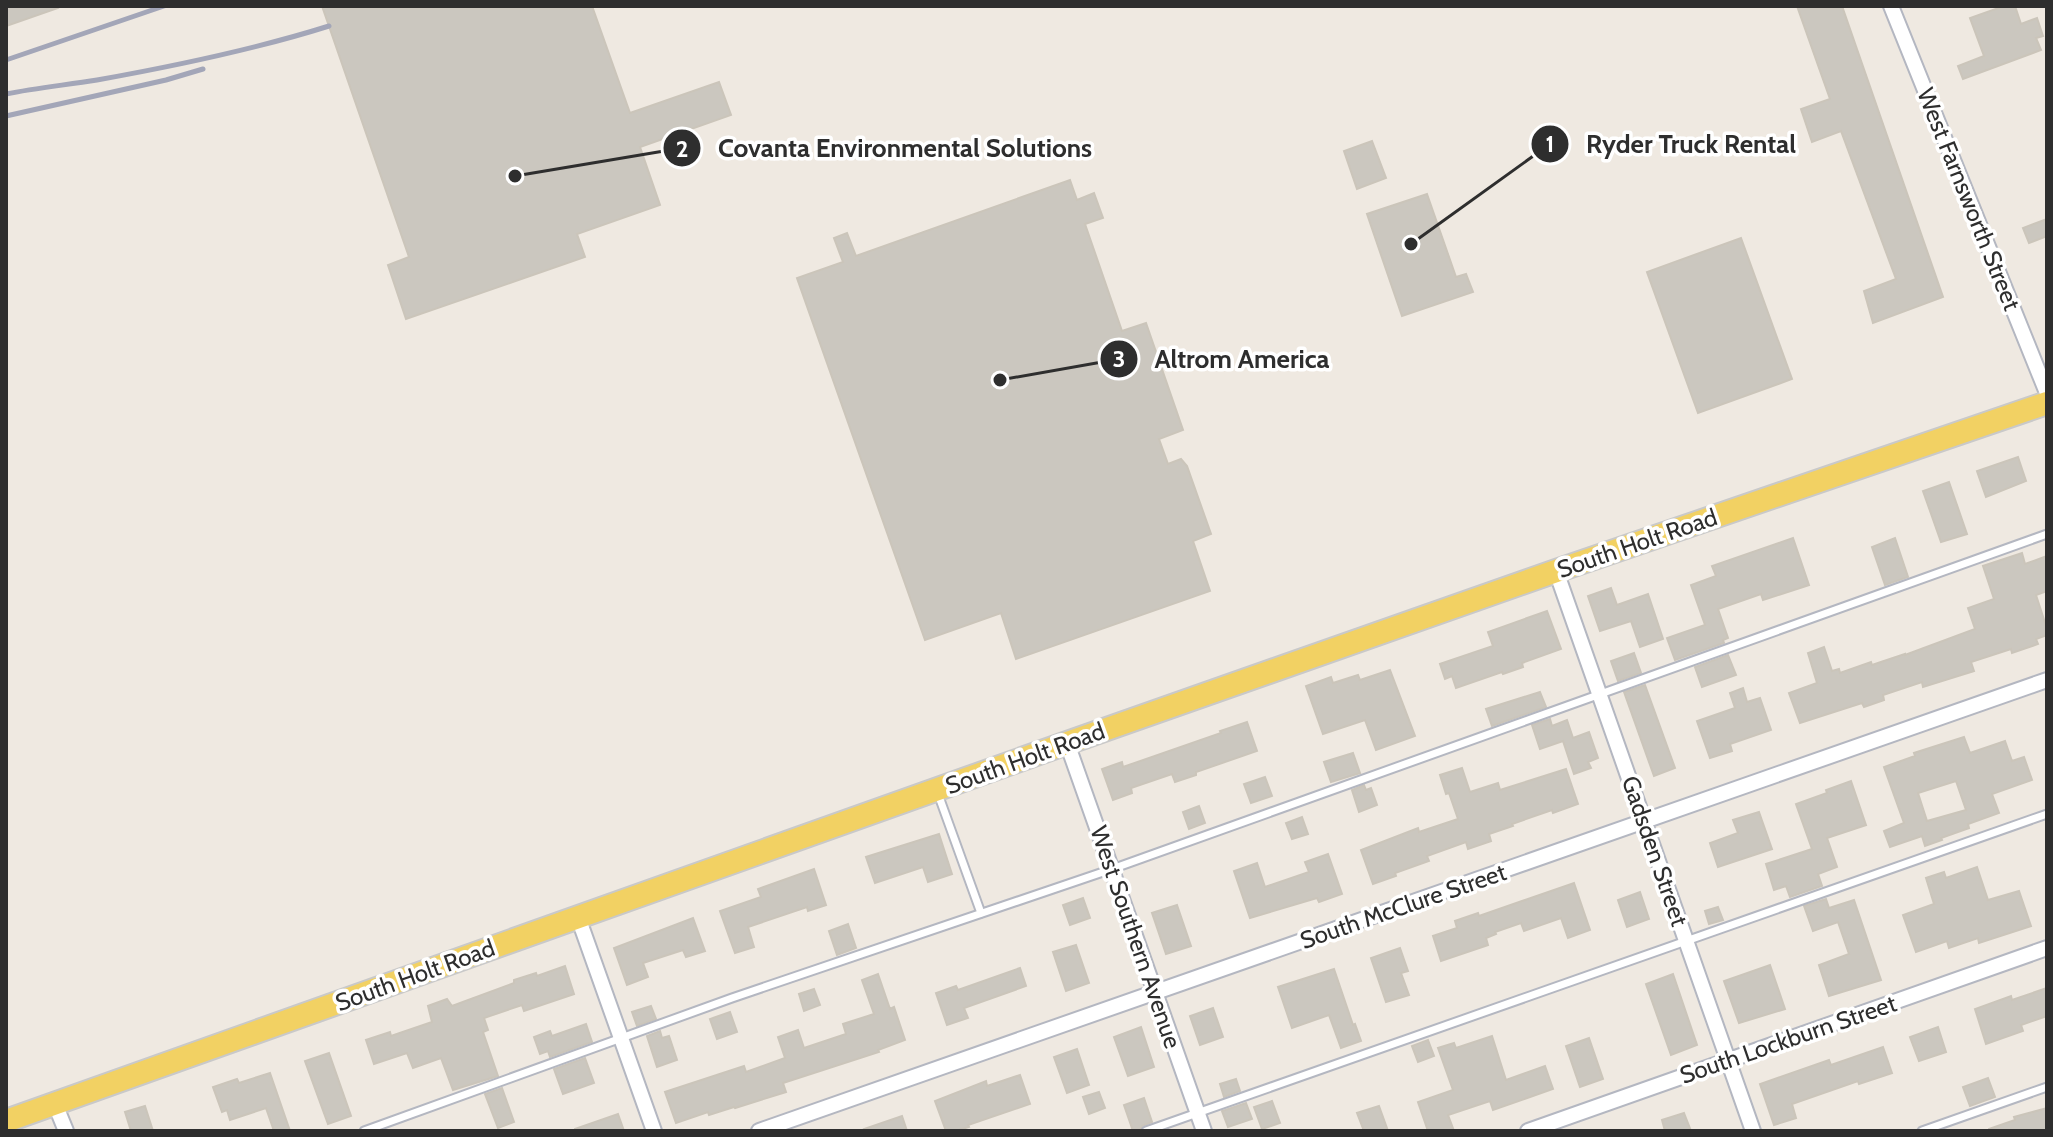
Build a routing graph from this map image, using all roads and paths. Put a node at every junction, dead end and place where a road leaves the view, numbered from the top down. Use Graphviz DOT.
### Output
graph roads {
  1 [pos="1891,6"];
  2 [pos="2047,393"];
  3 [pos="2047,403"];
  4 [pos="2047,534"];
  5 [pos="1556,571"];
  6 [pos="2047,680"];
  7 [pos="1600,694"];
  8 [pos="1067,743"];
  9 [pos="936,789"];
  10 [pos="2047,814"];
  11 [pos="1644,821"];
  12 [pos="1112,869"];
  13 [pos="981,913"];
  14 [pos="578,917"];
  15 [pos="1687,941"];
  16 [pos="2047,948"];
  17 [pos="1155,993"];
  18 [pos="621,1039"];
  19 [pos="1729,1060"];
  20 [pos="2047,1087"];
  21 [pos="55,1104"];
  22 [pos="1198,1113"];
  23 [pos="6,1121"];
  24 [pos="66,1131"];
  25 [pos="364,1131"];
  26 [pos="654,1131"];
  27 [pos="759,1131"];
  28 [pos="1146,1131"];
  29 [pos="1204,1131"];
  30 [pos="1528,1131"];
  31 [pos="1753,1131"];
  32 [pos="1922,1131"];
  1 -- 2 [label="street, West Farnsworth Street"];
  3 -- 5 [label="main road, South Holt Road"];
  4 -- 7 [label="lane"];
  5 -- 7 [label="street, Gadsden Street"];
  5 -- 8 [label="main road, South Holt Road"];
  6 -- 11 [label="street, South McClure Street"];
  7 -- 11 [label="street, Gadsden Street"];
  7 -- 12 [label="lane"];
  8 -- 9 [label="main road, South Holt Road"];
  8 -- 12 [label="street, West Southern Avenue"];
  9 -- 13 [label="lane"];
  9 -- 14 [label="main road, South Holt Road"];
  10 -- 15 [label="lane"];
  11 -- 15 [label="street, Gadsden Street"];
  11 -- 17 [label="street, South McClure Street"];
  12 -- 13 [label="lane"];
  12 -- 17 [label="street, West Southern Avenue"];
  13 -- 18 [label="lane"];
  14 -- 18 [label="street"];
  14 -- 21 [label="main road, South Holt Road"];
  15 -- 19 [label="street, Gadsden Street"];
  15 -- 22 [label="lane"];
  16 -- 19 [label="street, South Lockburn Street"];
  17 -- 22 [label="street, West Southern Avenue"];
  17 -- 27 [label="street, South McClure Street"];
  18 -- 25 [label="lane"];
  18 -- 26 [label="street"];
  19 -- 30 [label="street, South Lockburn Street"];
  19 -- 31 [label="street, Gadsden Street"];
  20 -- 32 [label="lane"];
  21 -- 23 [label="main road, South Holt Road"];
  21 -- 24 [label="street"];
  22 -- 28 [label="lane"];
  22 -- 29 [label="street, West Southern Avenue"];
}
